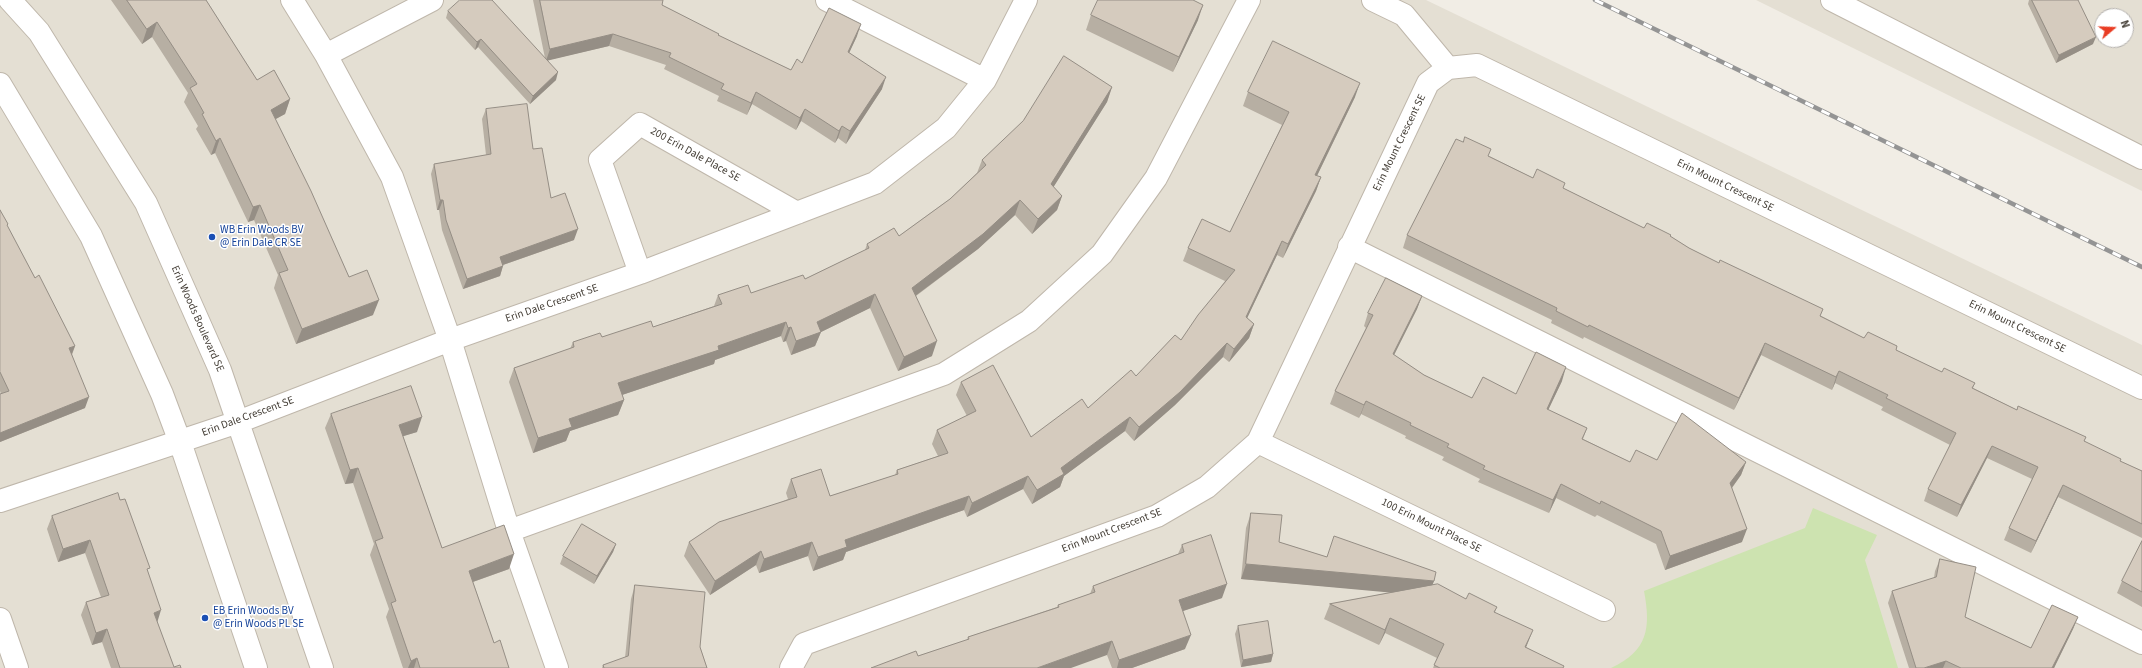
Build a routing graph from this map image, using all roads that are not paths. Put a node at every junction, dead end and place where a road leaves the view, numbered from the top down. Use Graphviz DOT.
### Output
graph roads {
  1 [pos="10,0"];
  2 [pos="292,0"];
  3 [pos="432,0"];
  4 [pos="827,0"];
  5 [pos="1026,0"];
  6 [pos="1249,0"];
  7 [pos="1373,0"];
  8 [pos="1832,0"];
  9 [pos="326,54"];
  10 [pos="1448,68"];
  11 [pos="985,80"];
  12 [pos="0,84"];
  13 [pos="2142,158"];
  14 [pos="797,213"];
  15 [pos="1349,247"];
  16 [pos="640,273"];
  17 [pos="450,340"];
  18 [pos="2142,388"];
  19 [pos="238,422"];
  20 [pos="180,442"];
  21 [pos="1258,442"];
  22 [pos="0,501"];
  23 [pos="509,531"];
  24 [pos="1604,610"];
  25 [pos="0,619"];
  26 [pos="2142,643"];
  27 [pos="17,668"];
  28 [pos="256,668"];
  29 [pos="322,668"];
  30 [pos="557,668"];
  31 [pos="791,668"];
  1 -- 19 [label="street, Erin Woods Boulevard SE"];
  2 -- 9 [label="street"];
  3 -- 9 [label="street"];
  4 -- 11 [label="street"];
  5 -- 11 [label="street, Erin Dale Crescent SE"];
  6 -- 23 [label="street"];
  7 -- 10 [label="street"];
  8 -- 13 [label="street"];
  9 -- 17 [label="street"];
  10 -- 15 [label="street, Erin Mount Crescent SE"];
  10 -- 18 [label="street, Erin Mount Crescent SE"];
  11 -- 14 [label="street, Erin Dale Crescent SE"];
  12 -- 20 [label="street"];
  14 -- 16 [label="street, Erin Dale Crescent SE"];
  14 -- 16 [label="street, 200 Erin Dale Place SE"];
  15 -- 21 [label="street, Erin Mount Crescent SE"];
  15 -- 26 [label="street"];
  16 -- 17 [label="street, Erin Dale Crescent SE"];
  17 -- 19 [label="street, Erin Dale Crescent SE"];
  17 -- 23 [label="street"];
  19 -- 20 [label="street, Erin Dale Crescent SE"];
  19 -- 29 [label="street, Erin Woods Boulevard SE"];
  20 -- 22 [label="street, Erin Dale Crescent SE"];
  20 -- 28 [label="street"];
  21 -- 24 [label="street, 100 Erin Mount Place SE"];
  21 -- 31 [label="street, Erin Mount Crescent SE"];
  23 -- 30 [label="street"];
  25 -- 27 [label="street"];
}
